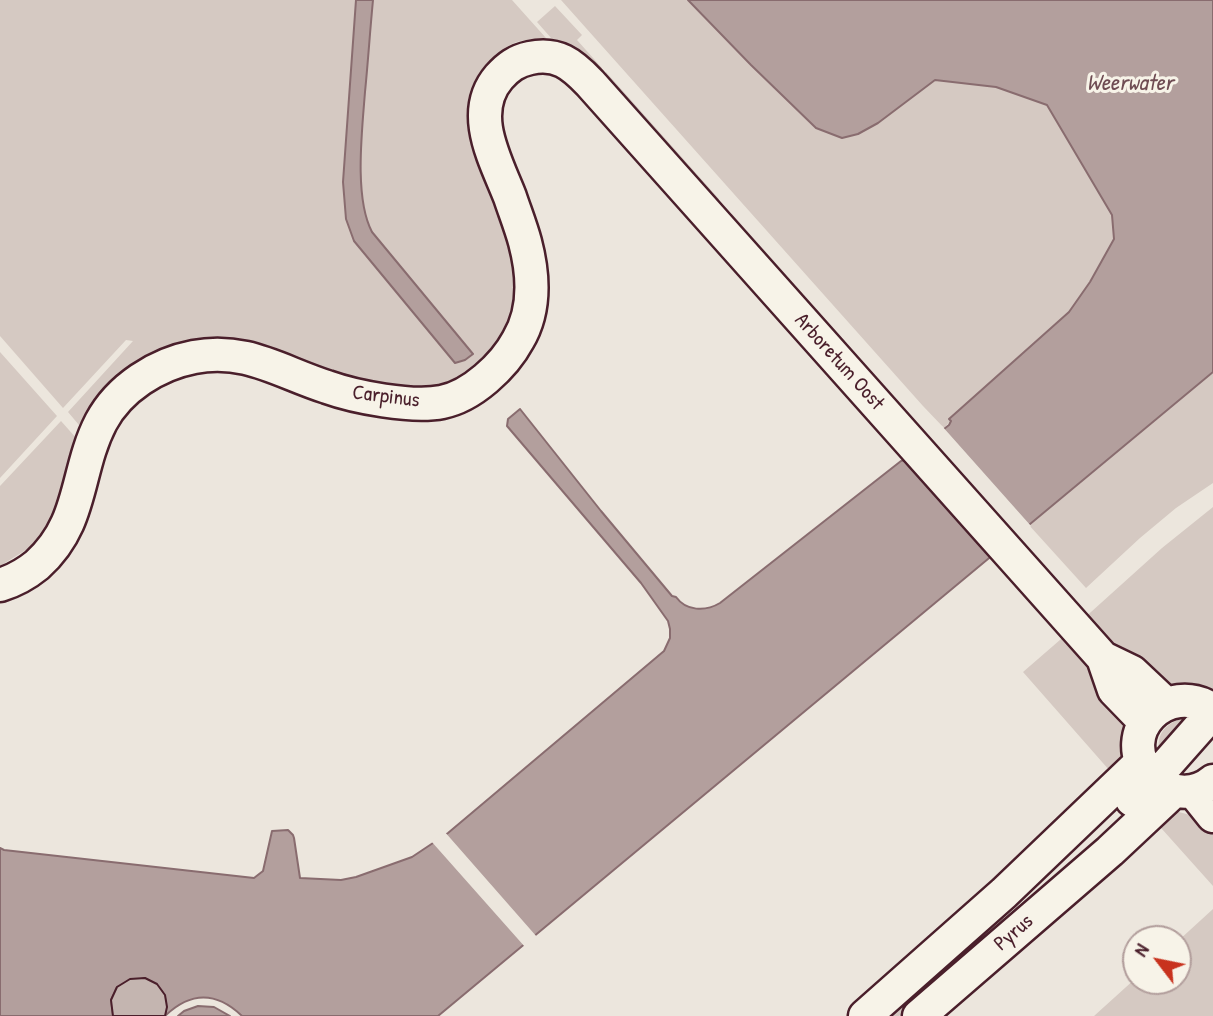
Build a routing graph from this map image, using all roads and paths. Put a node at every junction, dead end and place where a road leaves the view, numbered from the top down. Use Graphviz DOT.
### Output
graph roads {
  1 [pos="575,67"];
  2 [pos="0,585"];
  3 [pos="1213,711"];
  4 [pos="1155,713"];
  5 [pos="1175,781"];
  6 [pos="1213,816"];
  7 [pos="1110,851"];
  8 [pos="1004,893"];
  9 [pos="865,1016"];
  10 [pos="919,1016"];
  1 -- 2 [label="street, Carpinus"];
  1 -- 4 [label="street, Arboretum Oost"];
  3 -- 4 [label="street"];
  3 -- 5 [label="street"];
  4 -- 5 [label="street"];
  5 -- 6 [label="street"];
  5 -- 7 [label="street, Pyrus"];
  5 -- 8 [label="street"];
  7 -- 8 [label="street, Pyrus"];
  7 -- 10 [label="street, Pyrus"];
  8 -- 9 [label="street, Pyrus"];
}
